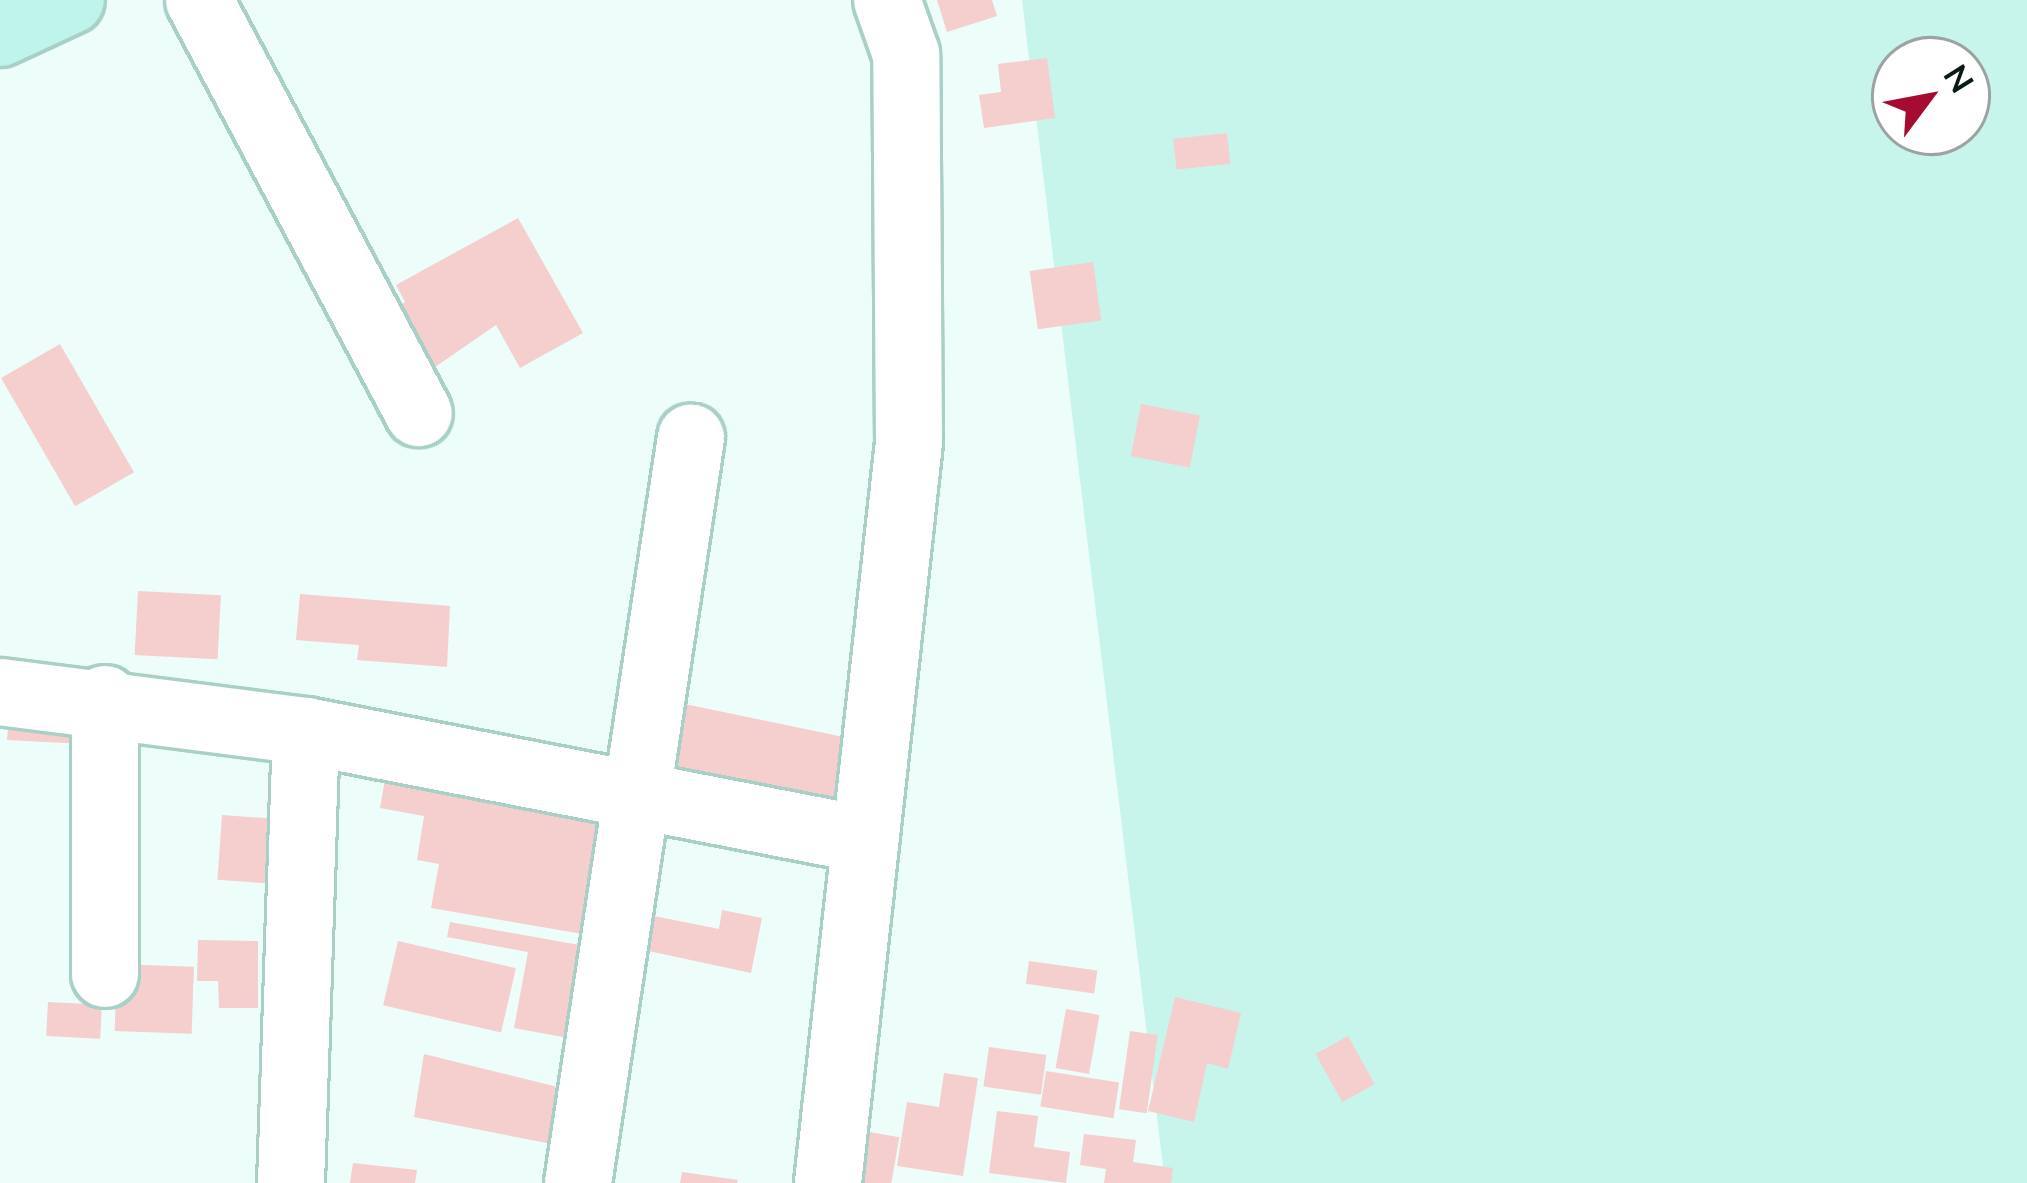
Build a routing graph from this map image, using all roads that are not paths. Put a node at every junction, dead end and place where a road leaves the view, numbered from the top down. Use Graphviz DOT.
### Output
graph roads {
  1 [pos="71,0"];
  2 [pos="199,0"];
  3 [pos="887,0"];
  4 [pos="0,33"];
  5 [pos="418,413"];
  6 [pos="691,438"];
  7 [pos="0,692"];
  8 [pos="105,699"];
  9 [pos="306,731"];
  10 [pos="632,798"];
  11 [pos="861,839"];
  12 [pos="105,974"];
  13 [pos="291,1183"];
  14 [pos="578,1183"];
  15 [pos="828,1183"];
  1 -- 4 [label="main road"];
  2 -- 5 [label="street"];
  3 -- 11 [label="street"];
  6 -- 10 [label="street"];
  7 -- 8 [label="street"];
  8 -- 9 [label="street"];
  8 -- 12 [label="street"];
  9 -- 10 [label="street"];
  9 -- 13 [label="street"];
  10 -- 11 [label="street"];
  10 -- 14 [label="street"];
  11 -- 15 [label="street"];
}
